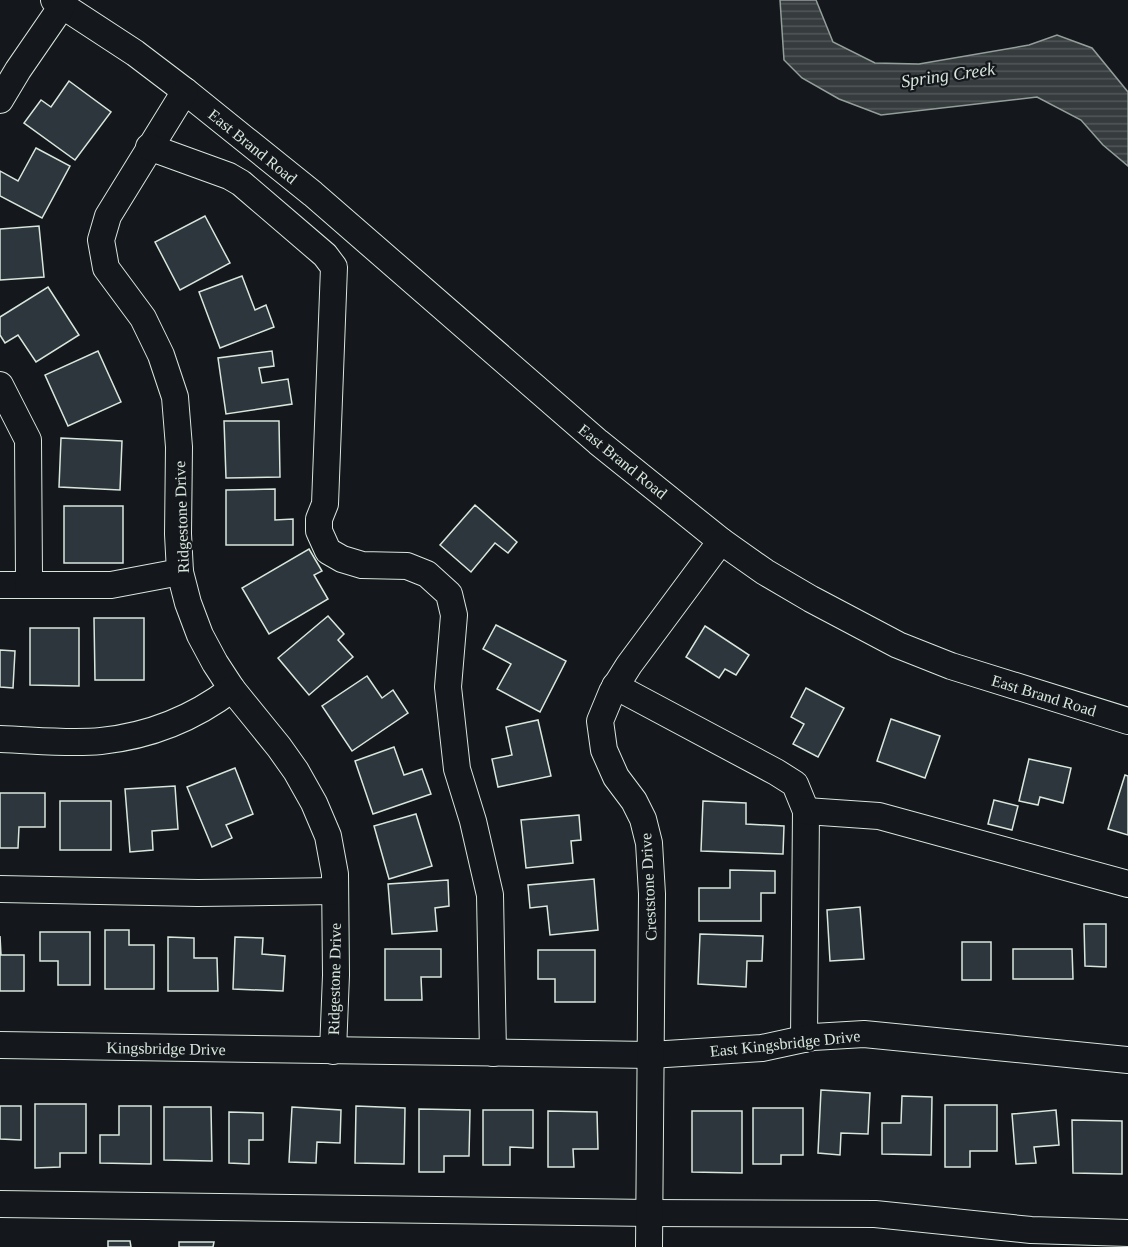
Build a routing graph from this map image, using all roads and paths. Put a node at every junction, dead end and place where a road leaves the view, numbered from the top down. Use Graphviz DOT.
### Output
graph roads {
  1 [pos="58,3"];
  2 [pos="185,91"];
  3 [pos="0,100"];
  4 [pos="149,147"];
  5 [pos="0,386"];
  6 [pos="721,541"];
  7 [pos="180,572"];
  8 [pos="0,585"];
  9 [pos="28,585"];
  10 [pos="615,686"];
  11 [pos="232,689"];
  12 [pos="1128,721"];
  13 [pos="0,739"];
  14 [pos="806,811"];
  15 [pos="1128,884"];
  16 [pos="0,889"];
  17 [pos="335,891"];
  18 [pos="804,1039"];
  19 [pos="0,1045"];
  20 [pos="333,1051"];
  21 [pos="493,1053"];
  22 [pos="650,1055"];
  23 [pos="1128,1060"];
  24 [pos="0,1204"];
  25 [pos="649,1213"];
  26 [pos="1128,1233"];
  27 [pos="649,1247"];
  1 -- 2 [label="street, East Brand Road"];
  1 -- 3 [label="street"];
  2 -- 4 [label="street, Ridgestone Drive"];
  2 -- 6 [label="street, East Brand Road"];
  4 -- 7 [label="street, Ridgestone Drive"];
  4 -- 21 [label="street"];
  5 -- 9 [label="street"];
  6 -- 10 [label="street, Creststone Drive"];
  6 -- 12 [label="street, East Brand Road"];
  7 -- 9 [label="street"];
  7 -- 11 [label="street, Ridgestone Drive"];
  8 -- 9 [label="street"];
  10 -- 14 [label="street"];
  10 -- 22 [label="street, Creststone Drive"];
  11 -- 13 [label="street"];
  11 -- 17 [label="street, Ridgestone Drive"];
  14 -- 15 [label="street"];
  14 -- 18 [label="street"];
  16 -- 17 [label="street"];
  17 -- 20 [label="street, Ridgestone Drive"];
  18 -- 22 [label="street, East Kingsbridge Drive"];
  18 -- 23 [label="street, East Kingsbridge Drive"];
  19 -- 20 [label="street, Kingsbridge Drive"];
  20 -- 21 [label="street, East Kingsbridge Drive"];
  21 -- 22 [label="street, East Kingsbridge Drive"];
  22 -- 25 [label="street, Creststone Drive"];
  24 -- 25 [label="street"];
  25 -- 26 [label="street"];
  25 -- 27 [label="street, Creststone Drive"];
}
